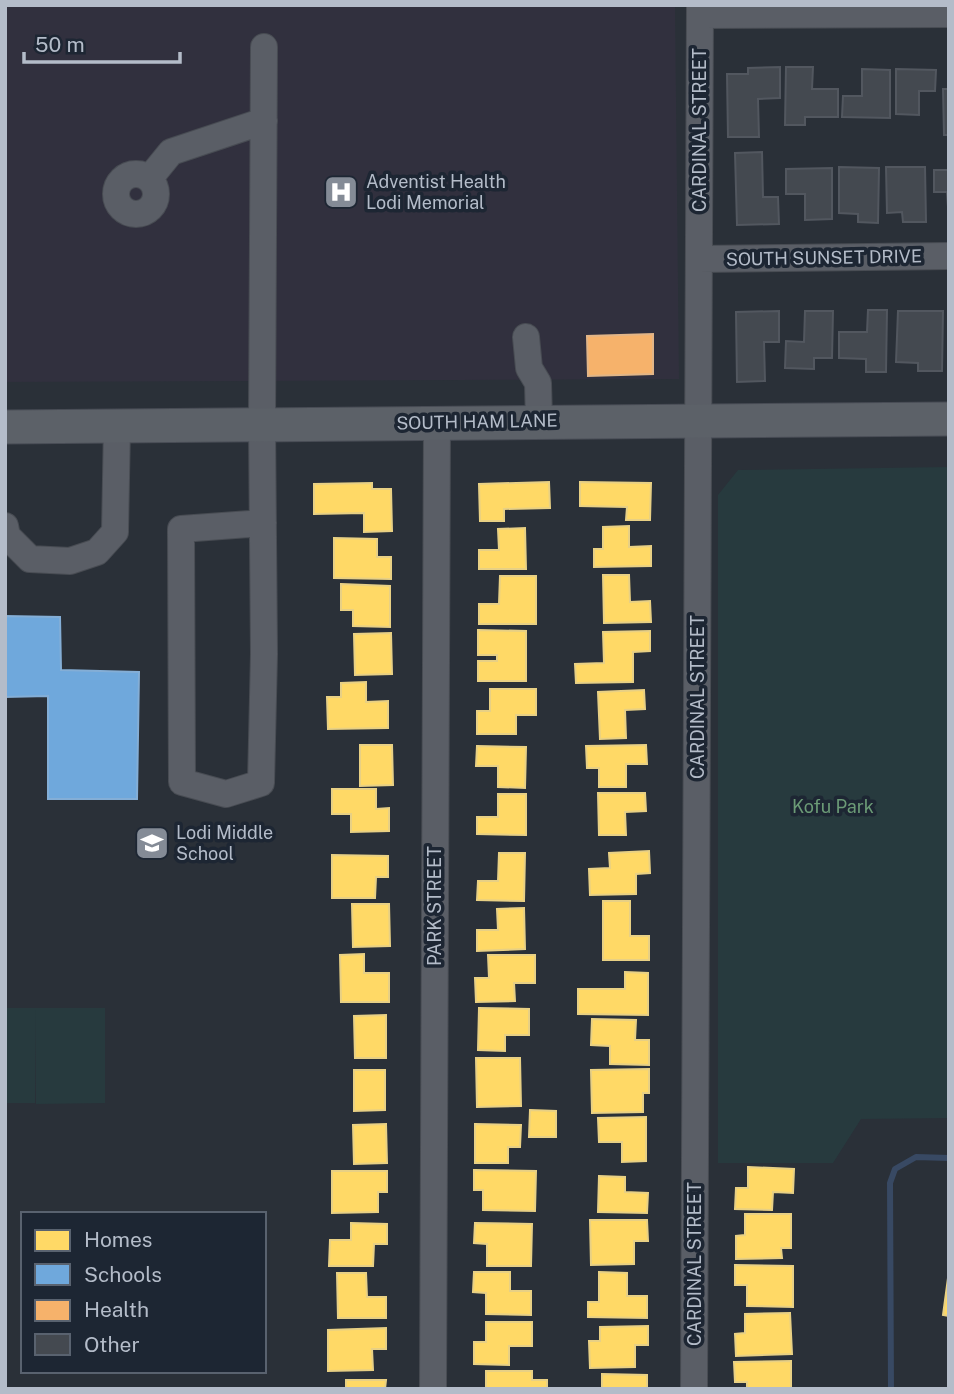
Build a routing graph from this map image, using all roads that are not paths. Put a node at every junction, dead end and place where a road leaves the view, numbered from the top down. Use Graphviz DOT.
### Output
graph roads {
  1 [pos="700,10"];
  2 [pos="949,14"];
  3 [pos="264,47"];
  4 [pos="264,121"];
  5 [pos="149,179"];
  6 [pos="949,256"];
  7 [pos="699,259"];
  8 [pos="526,337"];
  9 [pos="949,419"];
  10 [pos="699,420"];
  11 [pos="531,422"];
  12 [pos="437,423"];
  13 [pos="261,425"];
  14 [pos="117,426"];
  15 [pos="5,427"];
  16 [pos="262,523"];
  17 [pos="5,526"];
  18 [pos="433,1389"];
  19 [pos="694,1389"];
  1 -- 2 [label="street"];
  1 -- 7 [label="street, CARDINAL STREET"];
  3 -- 4 [label="street"];
  4 -- 5 [label="street"];
  4 -- 13 [label="street"];
  5 -- 5 [label="street"];
  6 -- 7 [label="street, SOUTH SUNSET DRIVE"];
  7 -- 10 [label="street, CARDINAL STREET"];
  8 -- 11 [label="street"];
  9 -- 10 [label="main road, SOUTH HAM LANE"];
  10 -- 11 [label="main road, SOUTH HAM LANE"];
  10 -- 19 [label="street, CARDINAL STREET"];
  11 -- 12 [label="main road, SOUTH HAM LANE"];
  12 -- 13 [label="main road, SOUTH HAM LANE"];
  12 -- 18 [label="street, PARK STREET"];
  13 -- 14 [label="main road, SOUTH HAM LANE"];
  13 -- 16 [label="street"];
  14 -- 15 [label="main road, SOUTH HAM LANE"];
  14 -- 17 [label="street"];
  16 -- 16 [label="street"];
}
